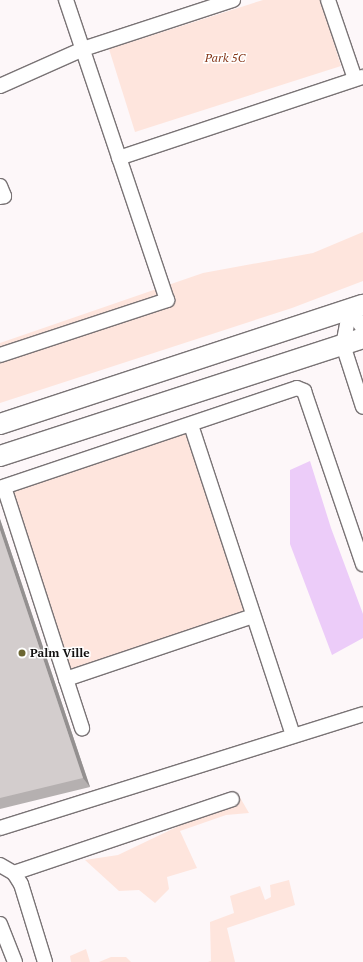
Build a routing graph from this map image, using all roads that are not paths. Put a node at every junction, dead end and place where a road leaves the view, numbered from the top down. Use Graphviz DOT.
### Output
graph roads {
  1 [pos="66,0"];
  2 [pos="233,0"];
  3 [pos="328,0"];
  4 [pos="83,49"];
  5 [pos="359,78"];
  6 [pos="0,86"];
  7 [pos="119,158"];
  8 [pos="0,186"];
  9 [pos="0,197"];
  10 [pos="356,307"];
  11 [pos="363,328"];
  12 [pos="363,338"];
  13 [pos="343,345"];
  14 [pos="0,355"];
  15 [pos="363,407"];
  16 [pos="0,424"];
  17 [pos="191,425"];
  18 [pos="0,456"];
  19 [pos="2,488"];
  20 [pos="363,564"];
  21 [pos="253,616"];
  22 [pos="66,679"];
  23 [pos="363,714"];
  24 [pos="82,728"];
  25 [pos="293,736"];
  26 [pos="232,799"];
  27 [pos="0,828"];
  28 [pos="0,866"];
  29 [pos="14,873"];
  30 [pos="0,924"];
  31 [pos="15,962"];
  32 [pos="45,962"];
  1 -- 4 [label="street"];
  2 -- 4 [label="street"];
  3 -- 5 [label="street"];
  4 -- 6 [label="street"];
  4 -- 7 [label="street"];
  5 -- 7 [label="street"];
  7 -- 14 [label="street"];
  8 -- 9 [label="street"];
  10 -- 11 [label="street"];
  10 -- 13 [label="street"];
  10 -- 16 [label="street"];
  12 -- 13 [label="street"];
  13 -- 15 [label="street"];
  13 -- 18 [label="street"];
  17 -- 19 [label="street"];
  17 -- 20 [label="street"];
  17 -- 21 [label="street"];
  19 -- 22 [label="street"];
  21 -- 22 [label="street"];
  21 -- 25 [label="street"];
  22 -- 24 [label="street"];
  23 -- 25 [label="street"];
  25 -- 27 [label="street"];
  26 -- 29 [label="street"];
  28 -- 29 [label="street"];
  29 -- 32 [label="street"];
  30 -- 31 [label="street"];
}
